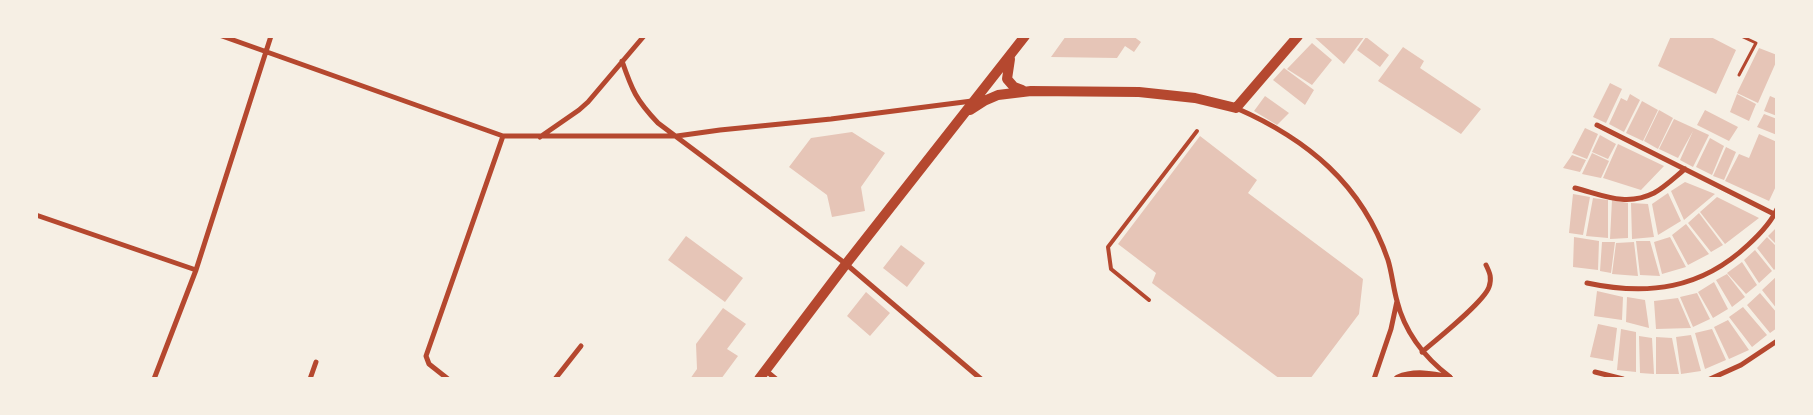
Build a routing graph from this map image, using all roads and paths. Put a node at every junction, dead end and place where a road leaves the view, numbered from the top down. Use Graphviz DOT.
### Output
graph roads {
  1 [pos="222,36"];
  2 [pos="271,36"];
  3 [pos="644,36"];
  4 [pos="1025,36"];
  5 [pos="1298,36"];
  6 [pos="1741,36"];
  7 [pos="266,52"];
  8 [pos="1012,53"];
  9 [pos="622,61"];
  10 [pos="1739,75"];
  11 [pos="1030,91"];
  12 [pos="974,101"];
  13 [pos="1236,108"];
  14 [pos="958,121"];
  15 [pos="1597,125"];
  16 [pos="1198,130"];
  17 [pos="503,136"];
  18 [pos="677,136"];
  19 [pos="540,137"];
  20 [pos="1685,169"];
  21 [pos="1575,188"];
  22 [pos="1776,213"];
  23 [pos="36,215"];
  24 [pos="846,264"];
  25 [pos="1486,265"];
  26 [pos="196,270"];
  27 [pos="1587,283"];
  28 [pos="1149,300"];
  29 [pos="1397,301"];
  30 [pos="1777,341"];
  31 [pos="581,346"];
  32 [pos="1422,352"];
  33 [pos="316,362"];
  34 [pos="765,370"];
  35 [pos="1595,372"];
  36 [pos="154,379"];
  37 [pos="310,379"];
  38 [pos="448,379"];
  39 [pos="556,379"];
  40 [pos="759,379"];
  41 [pos="776,379"];
  42 [pos="981,379"];
  43 [pos="1374,379"];
  44 [pos="1398,379"];
  45 [pos="1451,379"];
  46 [pos="1624,379"];
  47 [pos="1710,379"];
  1 -- 7 [label="street"];
  2 -- 7 [label="street"];
  3 -- 9 [label="street"];
  4 -- 8 [label="main road"];
  5 -- 13 [label="main road"];
  6 -- 10 [label="path"];
  7 -- 17 [label="street"];
  7 -- 26 [label="street"];
  8 -- 11 [label="main road"];
  8 -- 12 [label="main road"];
  9 -- 18 [label="street"];
  9 -- 19 [label="street"];
  11 -- 13 [label="main road"];
  11 -- 14 [label="main road"];
  12 -- 14 [label="main road"];
  12 -- 18 [label="street"];
  13 -- 29 [label="street"];
  14 -- 24 [label="main road"];
  15 -- 20 [label="street"];
  16 -- 28 [label="lane"];
  17 -- 19 [label="street"];
  17 -- 38 [label="street"];
  18 -- 19 [label="street"];
  18 -- 24 [label="street"];
  20 -- 21 [label="street"];
  20 -- 22 [label="street"];
  22 -- 27 [label="street"];
  23 -- 26 [label="street"];
  24 -- 34 [label="main road"];
  24 -- 42 [label="street"];
  25 -- 32 [label="street"];
  26 -- 36 [label="street"];
  29 -- 32 [label="street"];
  29 -- 43 [label="street"];
  30 -- 47 [label="street"];
  31 -- 39 [label="street"];
  32 -- 45 [label="street"];
  33 -- 37 [label="street"];
  34 -- 40 [label="main road"];
  34 -- 41 [label="street"];
  35 -- 46 [label="street"];
  44 -- 45 [label="street"];
}
